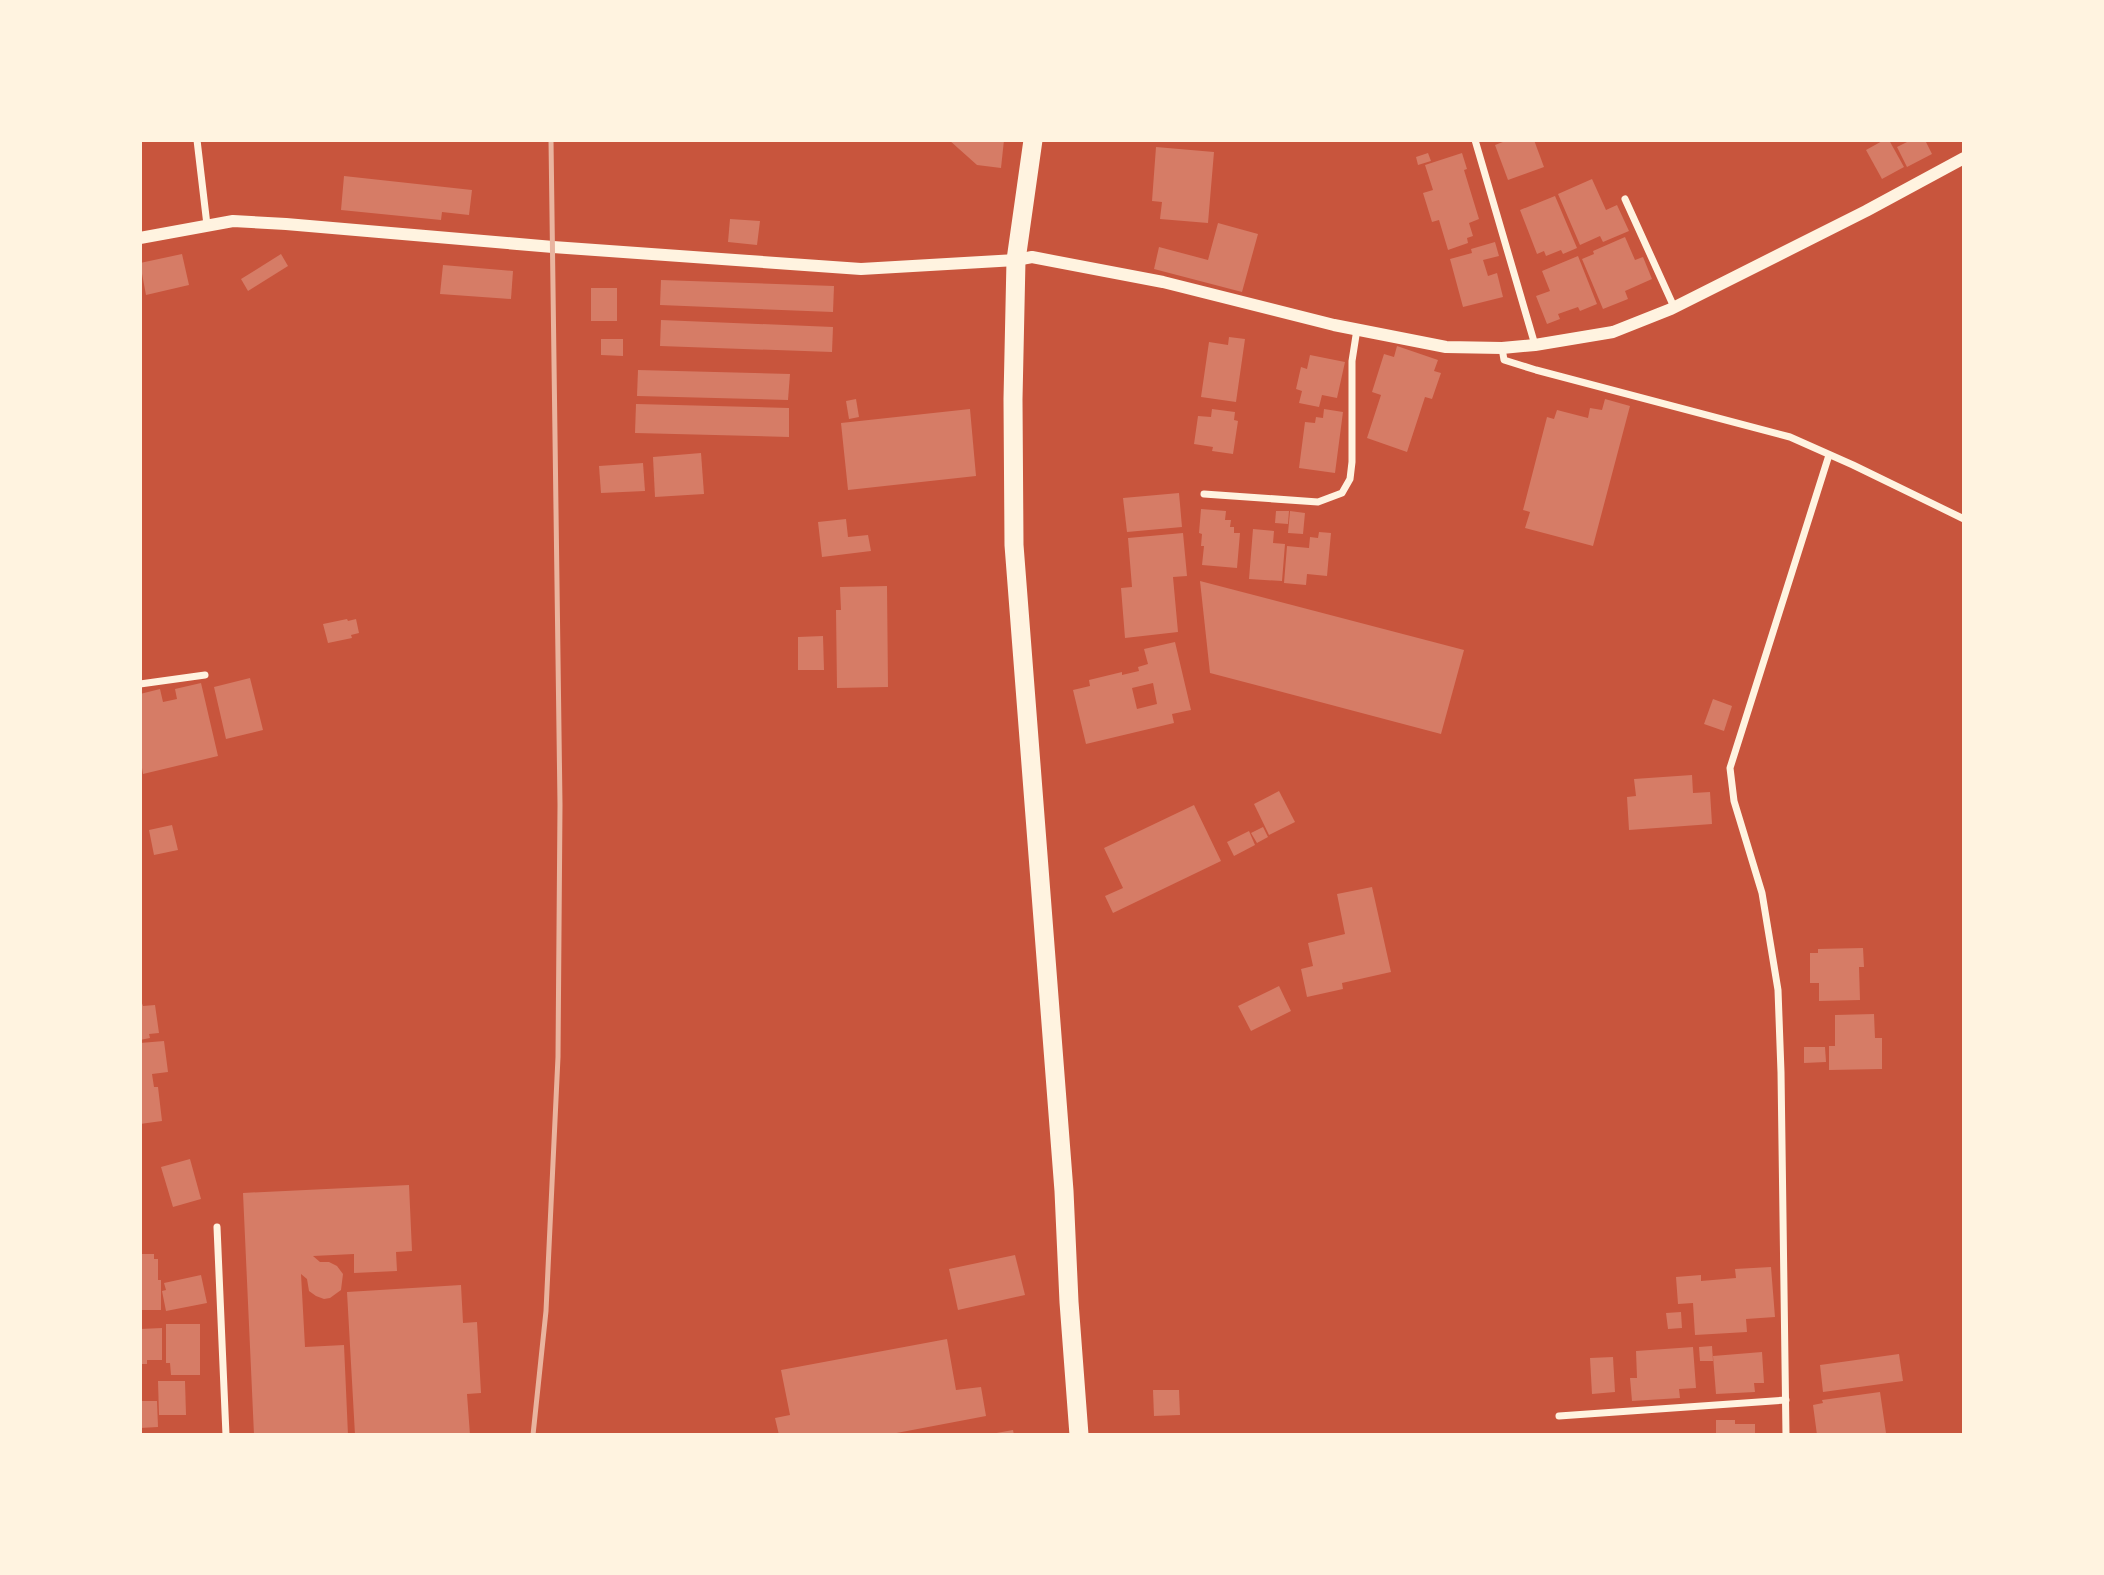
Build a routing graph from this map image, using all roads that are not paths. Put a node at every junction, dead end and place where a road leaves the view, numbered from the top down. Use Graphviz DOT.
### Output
graph roads {
  1 [pos="197,140"];
  2 [pos="1033,140"];
  3 [pos="1475,140"];
  4 [pos="1964,158"];
  5 [pos="1625,198"];
  6 [pos="207,225"];
  7 [pos="140,238"];
  8 [pos="1016,260"];
  9 [pos="1674,307"];
  10 [pos="1357,329"];
  11 [pos="1535,345"];
  12 [pos="1502,348"];
  13 [pos="1829,455"];
  14 [pos="1204,494"];
  15 [pos="1964,519"];
  16 [pos="205,675"];
  17 [pos="140,684"];
  18 [pos="217,1227"];
  19 [pos="1786,1399"];
  20 [pos="1559,1416"];
  21 [pos="226,1435"];
  22 [pos="1079,1435"];
  23 [pos="1786,1435"];
  1 -- 6 [label="street"];
  2 -- 8 [label="highway"];
  3 -- 11 [label="street"];
  4 -- 9 [label="street"];
  5 -- 9 [label="street"];
  6 -- 7 [label="street"];
  6 -- 8 [label="street"];
  8 -- 10 [label="street"];
  8 -- 22 [label="highway"];
  9 -- 11 [label="street"];
  10 -- 12 [label="street"];
  10 -- 14 [label="street"];
  11 -- 12 [label="street"];
  12 -- 13 [label="street"];
  13 -- 15 [label="street"];
  13 -- 19 [label="street"];
  16 -- 17 [label="street"];
  18 -- 21 [label="street"];
  19 -- 20 [label="street"];
  19 -- 23 [label="street"];
}
